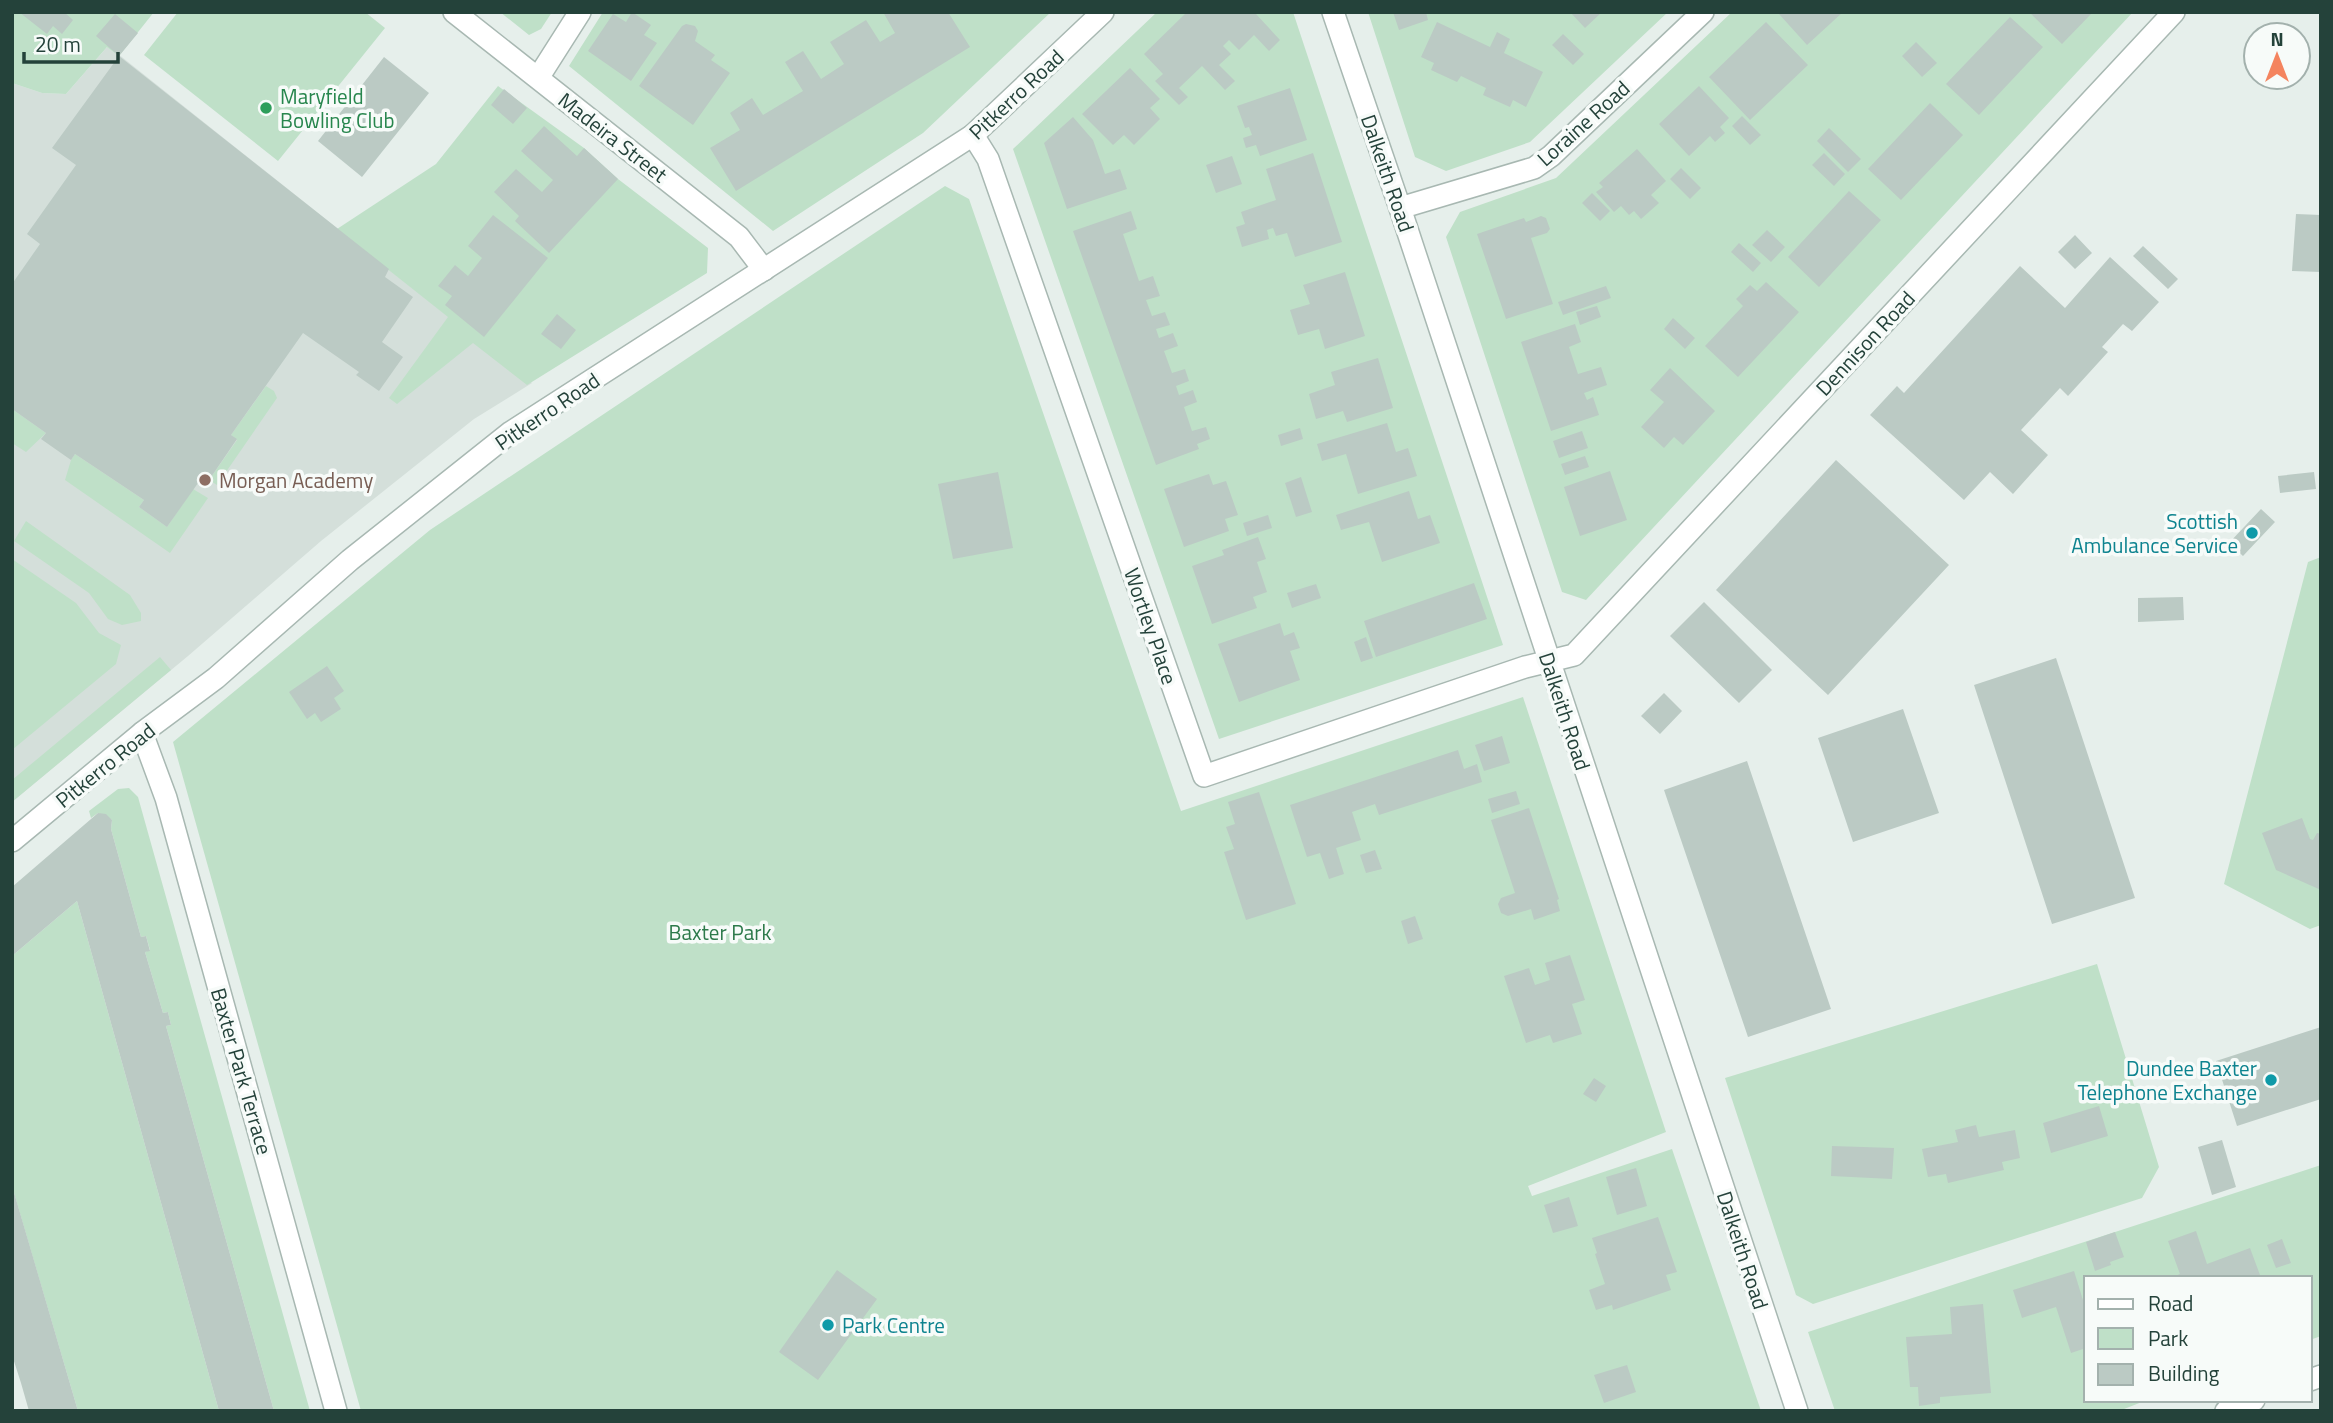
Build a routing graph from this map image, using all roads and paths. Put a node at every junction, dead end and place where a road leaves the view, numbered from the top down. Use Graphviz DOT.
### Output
graph roads {
  1 [pos="454,12"];
  2 [pos="580,12"];
  3 [pos="1103,12"];
  4 [pos="1333,12"];
  5 [pos="1703,12"];
  6 [pos="2174,12"];
  7 [pos="538,78"];
  8 [pos="974,135"];
  9 [pos="1400,208"];
  10 [pos="764,270"];
  11 [pos="1549,661"];
  12 [pos="142,733"];
  13 [pos="12,841"];
  14 [pos="2249,1402"];
  15 [pos="336,1411"];
  16 [pos="1797,1411"];
  17 [pos="2226,1411"];
  1 -- 7 [label="street, Madeira Street"];
  2 -- 7 [label="street"];
  3 -- 8 [label="street, Pitkerro Road"];
  4 -- 9 [label="street, Dalkeith Road"];
  5 -- 9 [label="street, Loraine Road"];
  6 -- 11 [label="street, Dennison Road"];
  7 -- 10 [label="street, Madeira Street"];
  8 -- 10 [label="street, Pitkerro Road"];
  8 -- 11 [label="street, Wortley Place"];
  9 -- 11 [label="street, Dalkeith Road"];
  10 -- 12 [label="street, Pitkerro Road"];
  11 -- 16 [label="street, Dalkeith Road"];
  12 -- 13 [label="street, Pitkerro Road"];
  12 -- 15 [label="street, Baxter Park Terrace"];
  14 -- 17 [label="street"];
}
